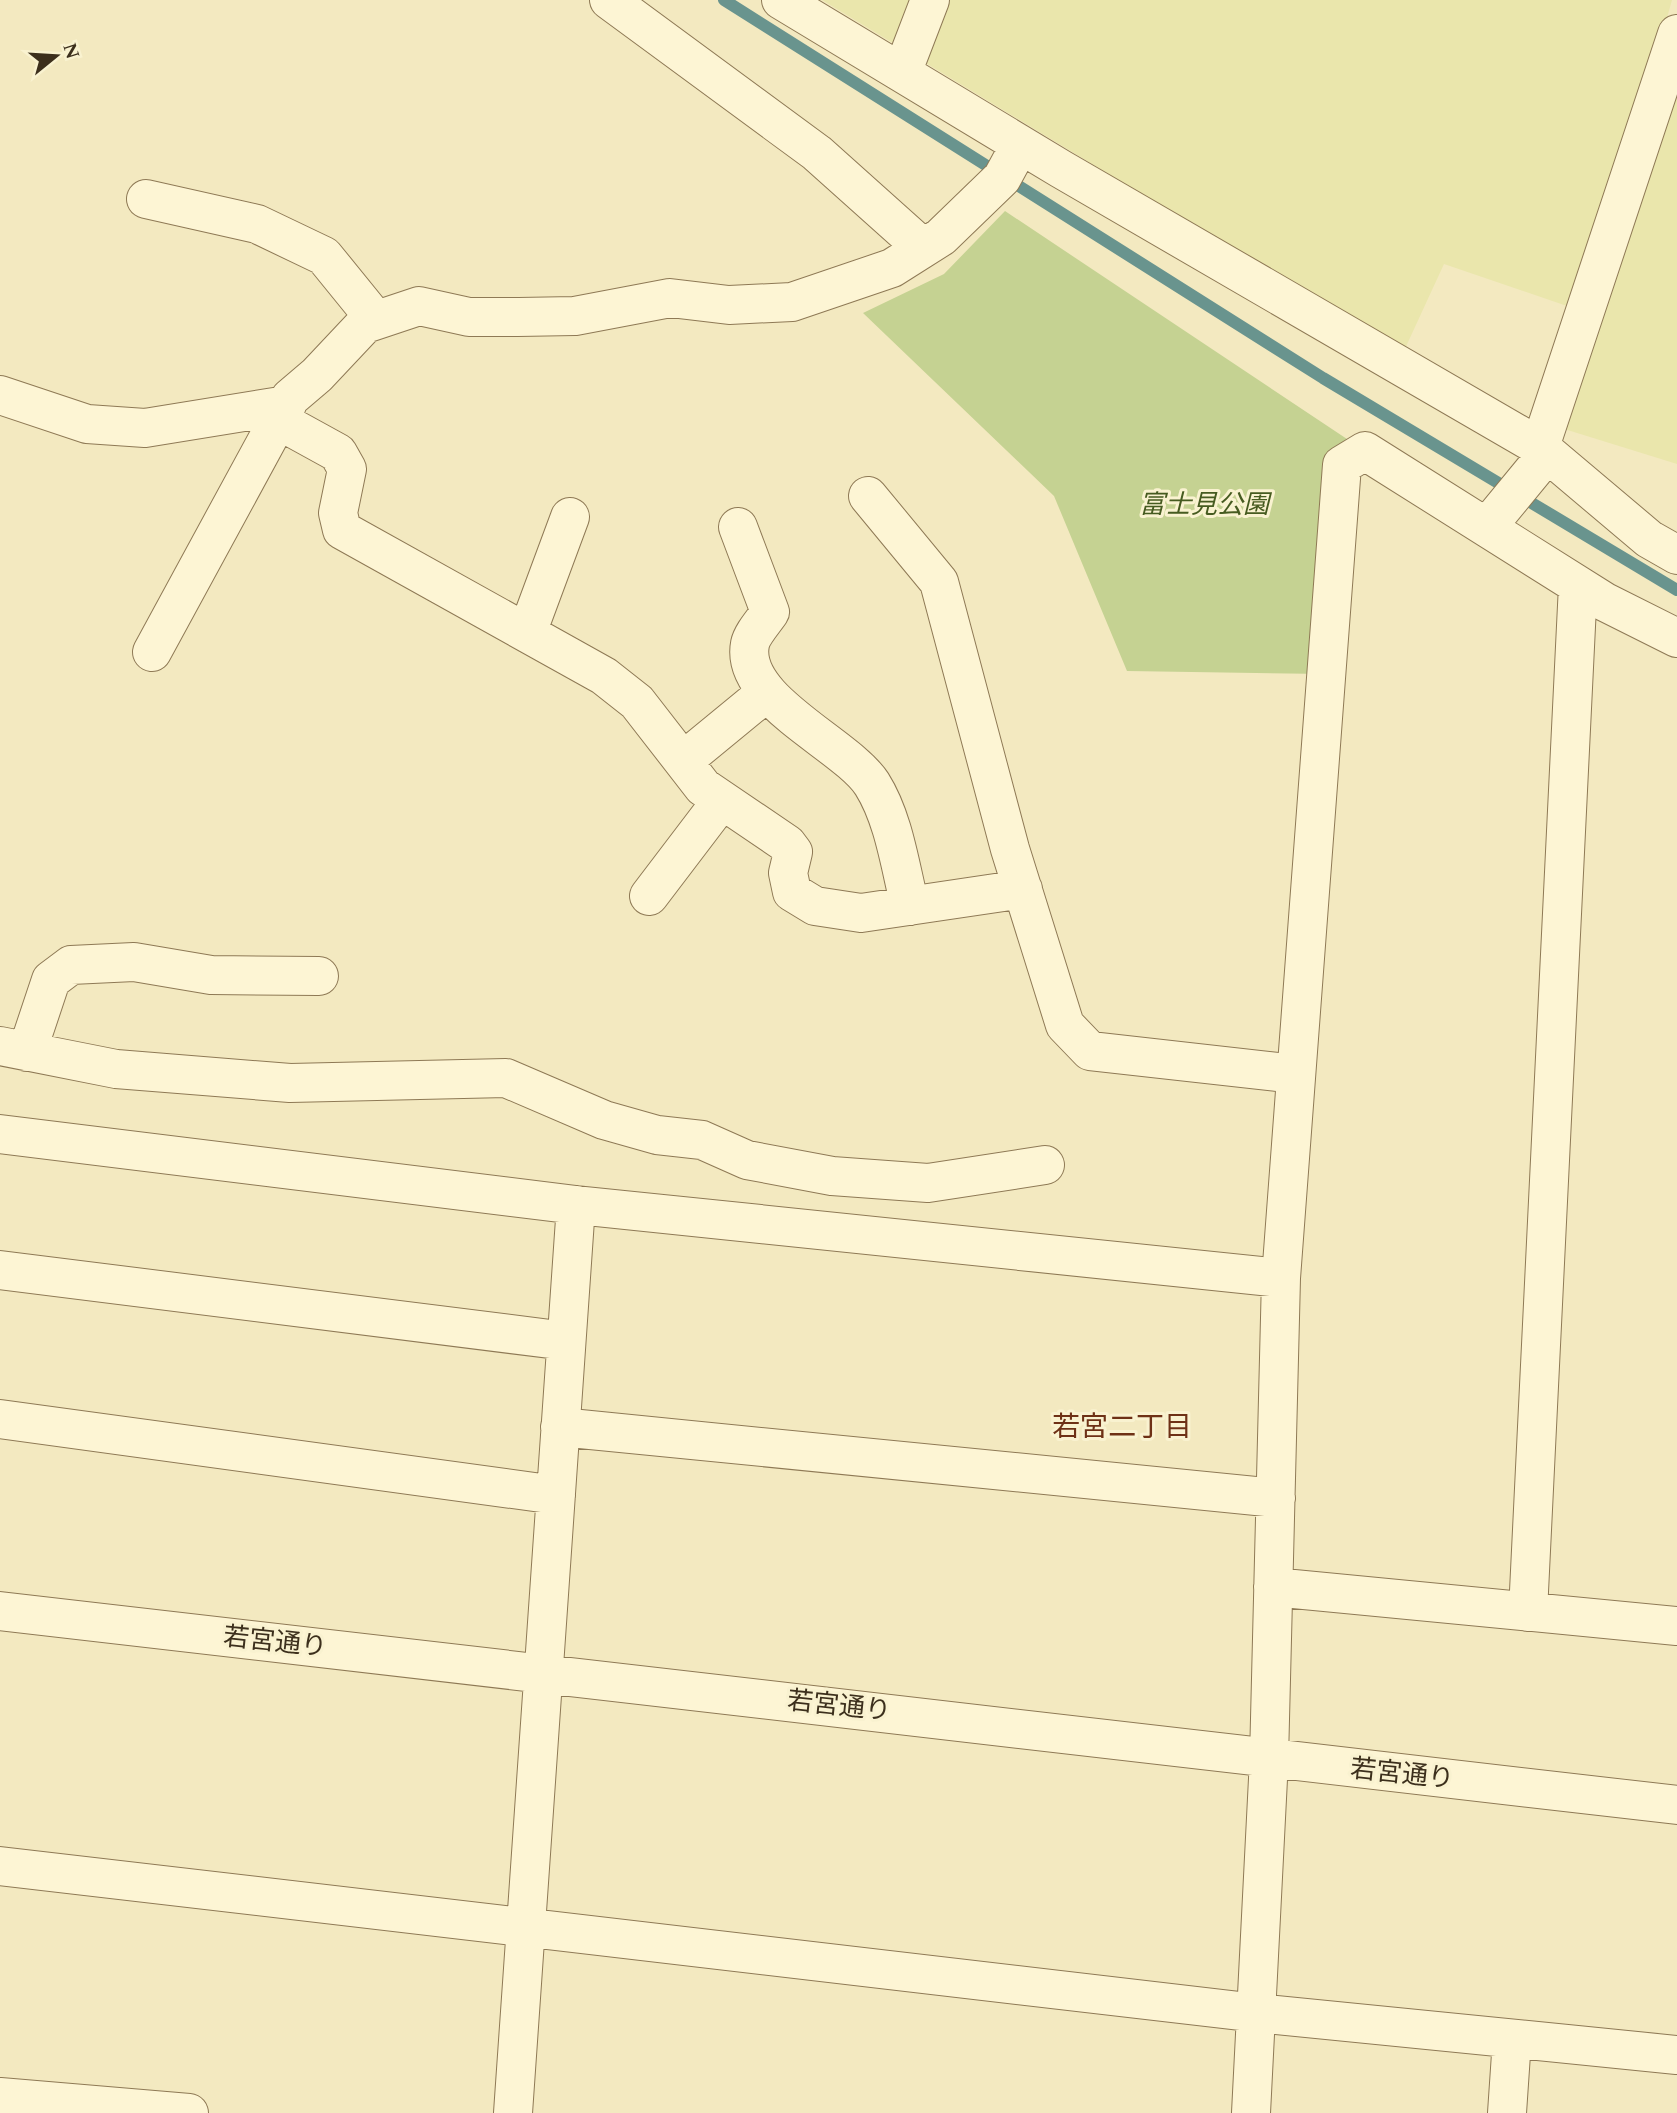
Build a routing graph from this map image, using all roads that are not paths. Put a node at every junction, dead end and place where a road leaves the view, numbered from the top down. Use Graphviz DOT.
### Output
graph roads {
  1 [pos="608,0"];
  2 [pos="781,0"];
  3 [pos="930,0"];
  4 [pos="1677,34"];
  5 [pos="902,73"];
  6 [pos="1020,145"];
  7 [pos="146,199"];
  8 [pos="923,248"];
  9 [pos="376,320"];
  10 [pos="0,395"];
  11 [pos="282,413"];
  12 [pos="1543,451"];
  13 [pos="868,496"];
  14 [pos="570,517"];
  15 [pos="738,527"];
  16 [pos="1487,527"];
  17 [pos="1677,555"];
  18 [pos="1578,585"];
  19 [pos="527,633"];
  20 [pos="1677,638"];
  21 [pos="152,652"];
  22 [pos="767,692"];
  23 [pos="683,761"];
  24 [pos="722,800"];
  25 [pos="1023,890"];
  26 [pos="649,896"];
  27 [pos="910,906"];
  28 [pos="319,976"];
  29 [pos="13,1049"];
  30 [pos="1295,1074"];
  31 [pos="0,1134"];
  32 [pos="1045,1165"];
  33 [pos="576,1205"];
  34 [pos="0,1270"];
  35 [pos="1281,1278"];
  36 [pos="566,1341"];
  37 [pos="0,1419"];
  38 [pos="560,1427"];
  39 [pos="556,1495"];
  40 [pos="1276,1498"];
  41 [pos="1273,1587"];
  42 [pos="0,1611"];
  43 [pos="1528,1612"];
  44 [pos="1677,1626"];
  45 [pos="543,1673"];
  46 [pos="1269,1759"];
  47 [pos="1677,1805"];
  48 [pos="0,1866"];
  49 [pos="526,1926"];
  50 [pos="1257,2013"];
  51 [pos="1512,2039"];
  52 [pos="1677,2054"];
  53 [pos="0,2097"];
  54 [pos="49,2106"];
  55 [pos="189,2113"];
  56 [pos="513,2113"];
  57 [pos="1251,2113"];
  58 [pos="1507,2113"];
  1 -- 8 [label="street"];
  2 -- 5 [label="street"];
  3 -- 5 [label="street"];
  4 -- 12 [label="street"];
  5 -- 6 [label="street"];
  6 -- 8 [label="street"];
  6 -- 12 [label="street"];
  7 -- 9 [label="street"];
  8 -- 9 [label="street"];
  9 -- 11 [label="street"];
  10 -- 11 [label="street"];
  11 -- 19 [label="street"];
  11 -- 21 [label="street"];
  12 -- 16 [label="street"];
  12 -- 17 [label="street"];
  13 -- 25 [label="street"];
  14 -- 19 [label="street"];
  15 -- 22 [label="street"];
  16 -- 18 [label="street"];
  16 -- 30 [label="street"];
  18 -- 20 [label="street"];
  18 -- 43 [label="street"];
  19 -- 23 [label="street"];
  22 -- 23 [label="street"];
  22 -- 27 [label="street"];
  23 -- 24 [label="street"];
  24 -- 26 [label="street"];
  24 -- 27 [label="street"];
  25 -- 27 [label="street"];
  25 -- 30 [label="street"];
  28 -- 29 [label="street"];
  29 -- 32 [label="street"];
  30 -- 35 [label="street"];
  31 -- 33 [label="street"];
  33 -- 35 [label="street"];
  33 -- 36 [label="street"];
  34 -- 36 [label="street"];
  35 -- 40 [label="street"];
  36 -- 38 [label="street"];
  37 -- 39 [label="street"];
  38 -- 39 [label="street"];
  38 -- 40 [label="street"];
  39 -- 45 [label="street"];
  40 -- 41 [label="street"];
  41 -- 43 [label="street"];
  41 -- 46 [label="street"];
  42 -- 45 [label="street, 若宮通り"];
  43 -- 44 [label="street"];
  45 -- 46 [label="street, 若宮通り"];
  45 -- 49 [label="street"];
  46 -- 47 [label="street, 若宮通り"];
  46 -- 50 [label="street"];
  48 -- 49 [label="street"];
  49 -- 50 [label="street"];
  49 -- 56 [label="street"];
  50 -- 51 [label="street"];
  50 -- 57 [label="street"];
  51 -- 52 [label="street"];
  51 -- 58 [label="street"];
  53 -- 54 [label="street"];
  54 -- 55 [label="street"];
}
